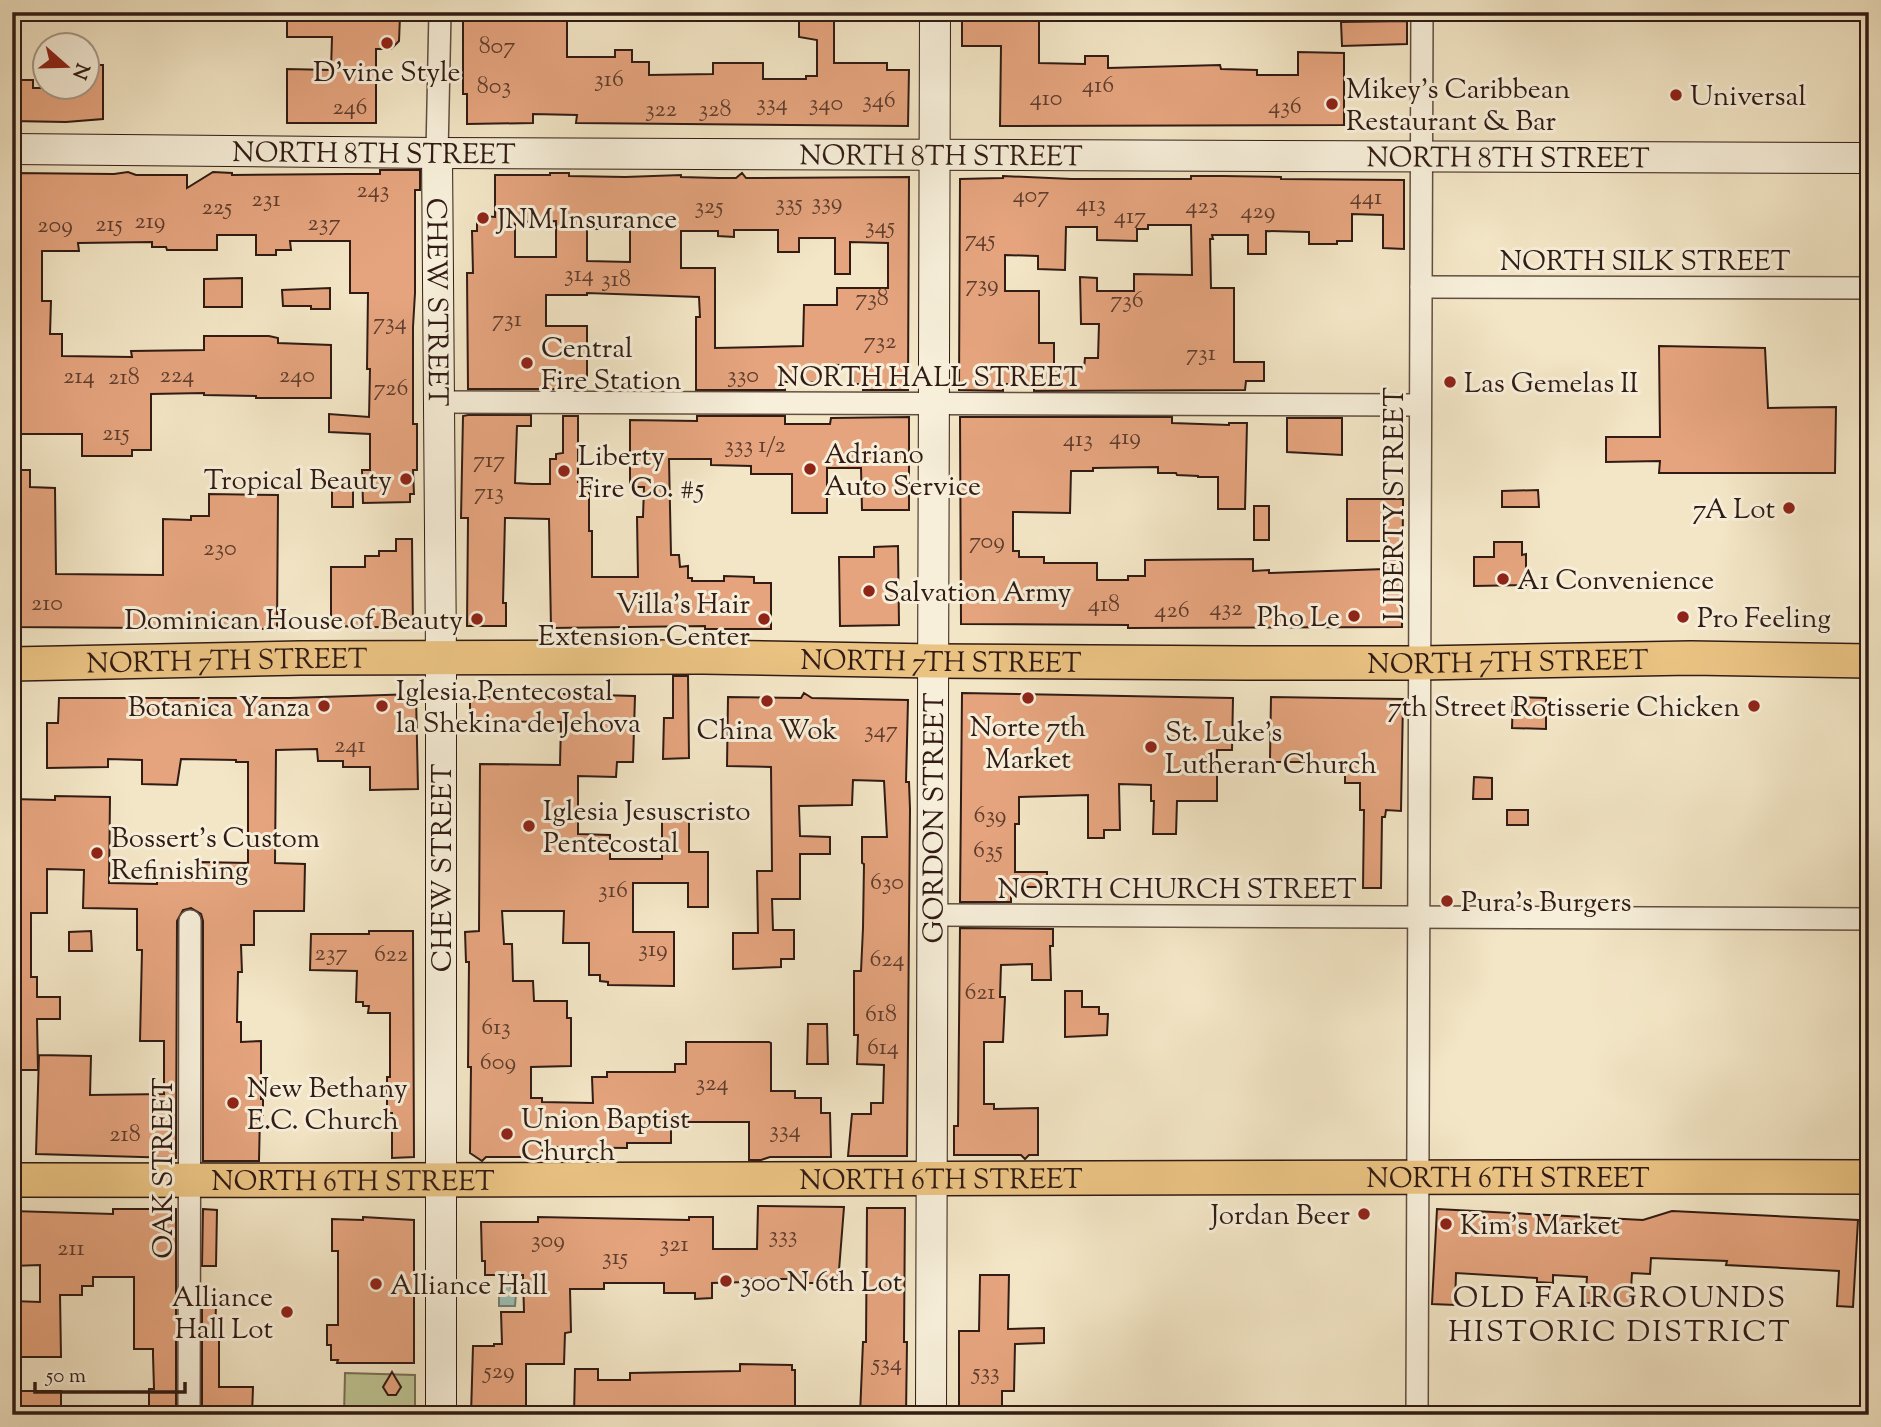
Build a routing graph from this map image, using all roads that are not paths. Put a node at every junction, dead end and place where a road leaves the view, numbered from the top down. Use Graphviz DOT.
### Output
graph roads {
  1 [pos="440,12"];
  2 [pos="935,12"];
  3 [pos="1422,12"];
  4 [pos="12,149"];
  5 [pos="438,153"];
  6 [pos="935,155"];
  7 [pos="1420,155"];
  8 [pos="1869,158"];
  9 [pos="1421,287"];
  10 [pos="1869,288"];
  11 [pos="440,402"];
  12 [pos="934,405"];
  13 [pos="1420,405"];
  14 [pos="441,658"];
  15 [pos="1869,661"];
  16 [pos="935,662"];
  17 [pos="1421,663"];
  18 [pos="12,664"];
  19 [pos="933,915"];
  20 [pos="1420,917"];
  21 [pos="1869,919"];
  22 [pos="190,921"];
  23 [pos="1419,1175"];
  24 [pos="1869,1177"];
  25 [pos="12,1180"];
  26 [pos="931,1180"];
  27 [pos="190,1181"];
  28 [pos="442,1181"];
  29 [pos="189,1415"];
  30 [pos="441,1415"];
  31 [pos="931,1415"];
  32 [pos="1417,1415"];
  1 -- 5 [label="street"];
  2 -- 6 [label="street, GORDON STREET"];
  3 -- 7 [label="street, LIBERTY STREET"];
  4 -- 5 [label="street, NORTH 8TH STREET"];
  5 -- 6 [label="street, NORTH 8TH STREET"];
  5 -- 11 [label="street, CHEW STREET"];
  6 -- 7 [label="street, NORTH 8TH STREET"];
  6 -- 12 [label="street, GORDON STREET"];
  7 -- 8 [label="street, NORTH 8TH STREET"];
  7 -- 9 [label="street, LIBERTY STREET"];
  9 -- 10 [label="street, NORTH SILK STREET"];
  9 -- 13 [label="street, LIBERTY STREET"];
  11 -- 12 [label="street, NORTH HALL STREET"];
  11 -- 14 [label="street, CHEW STREET"];
  12 -- 13 [label="street, NORTH HALL STREET"];
  12 -- 16 [label="street, GORDON STREET"];
  13 -- 17 [label="street, LIBERTY STREET"];
  14 -- 16 [label="main road, NORTH 7TH STREET"];
  14 -- 18 [label="main road, NORTH 7TH STREET"];
  14 -- 28 [label="street, CHEW STREET"];
  15 -- 17 [label="main road, NORTH 7TH STREET"];
  16 -- 17 [label="main road, NORTH 7TH STREET"];
  16 -- 19 [label="street, GORDON STREET"];
  17 -- 20 [label="street, LIBERTY STREET"];
  19 -- 20 [label="street, NORTH CHURCH STREET"];
  19 -- 26 [label="street, GORDON STREET"];
  20 -- 21 [label="street, NORTH CHURCH STREET"];
  20 -- 23 [label="street, LIBERTY STREET"];
  22 -- 27 [label="street, OAK STREET"];
  23 -- 24 [label="main road, NORTH 6TH STREET"];
  23 -- 26 [label="main road, NORTH 6TH STREET"];
  23 -- 32 [label="street, LIBERTY STREET"];
  25 -- 27 [label="main road, NORTH 6TH STREET"];
  26 -- 28 [label="main road, NORTH 6TH STREET"];
  26 -- 31 [label="street, GORDON STREET"];
  27 -- 28 [label="main road, NORTH 6TH STREET"];
  27 -- 29 [label="street, OAK STREET"];
  28 -- 30 [label="street, CHEW STREET"];
}
